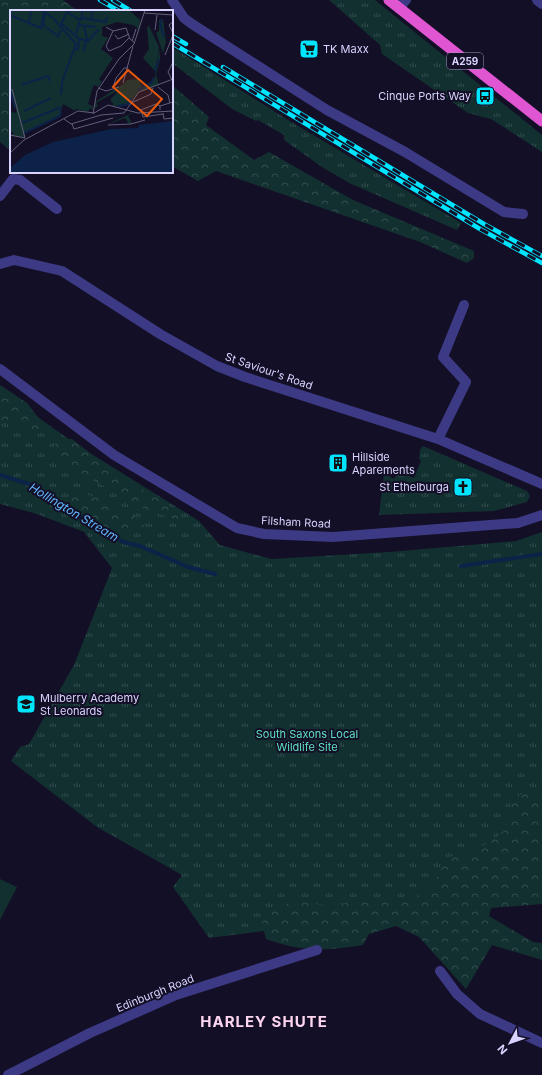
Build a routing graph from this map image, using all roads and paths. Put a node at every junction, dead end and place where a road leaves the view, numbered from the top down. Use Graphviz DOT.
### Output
graph roads {
  1 [pos="172,0"];
  2 [pos="389,0"];
  3 [pos="537,0"];
  4 [pos="402,4"];
  5 [pos="542,4"];
  6 [pos="542,122"];
  7 [pos="0,196"];
  8 [pos="57,209"];
  9 [pos="523,214"];
  10 [pos="0,264"];
  11 [pos="464,306"];
  12 [pos="0,369"];
  13 [pos="438,440"];
  14 [pos="542,484"];
  15 [pos="542,515"];
  16 [pos="317,950"];
  17 [pos="440,971"];
  18 [pos="542,1043"];
  19 [pos="8,1075"];
  1 -- 9 [label="street"];
  2 -- 4 [label="highway, A259"];
  3 -- 5 [label="street"];
  4 -- 6 [label="highway, A259"];
  7 -- 8 [label="street"];
  10 -- 13 [label="street, St Saviour's Road"];
  11 -- 13 [label="street"];
  12 -- 15 [label="street, Filsham Road"];
  13 -- 14 [label="street, St Saviour's Road"];
  16 -- 19 [label="street, Edinburgh Road"];
  17 -- 18 [label="street"];
}
